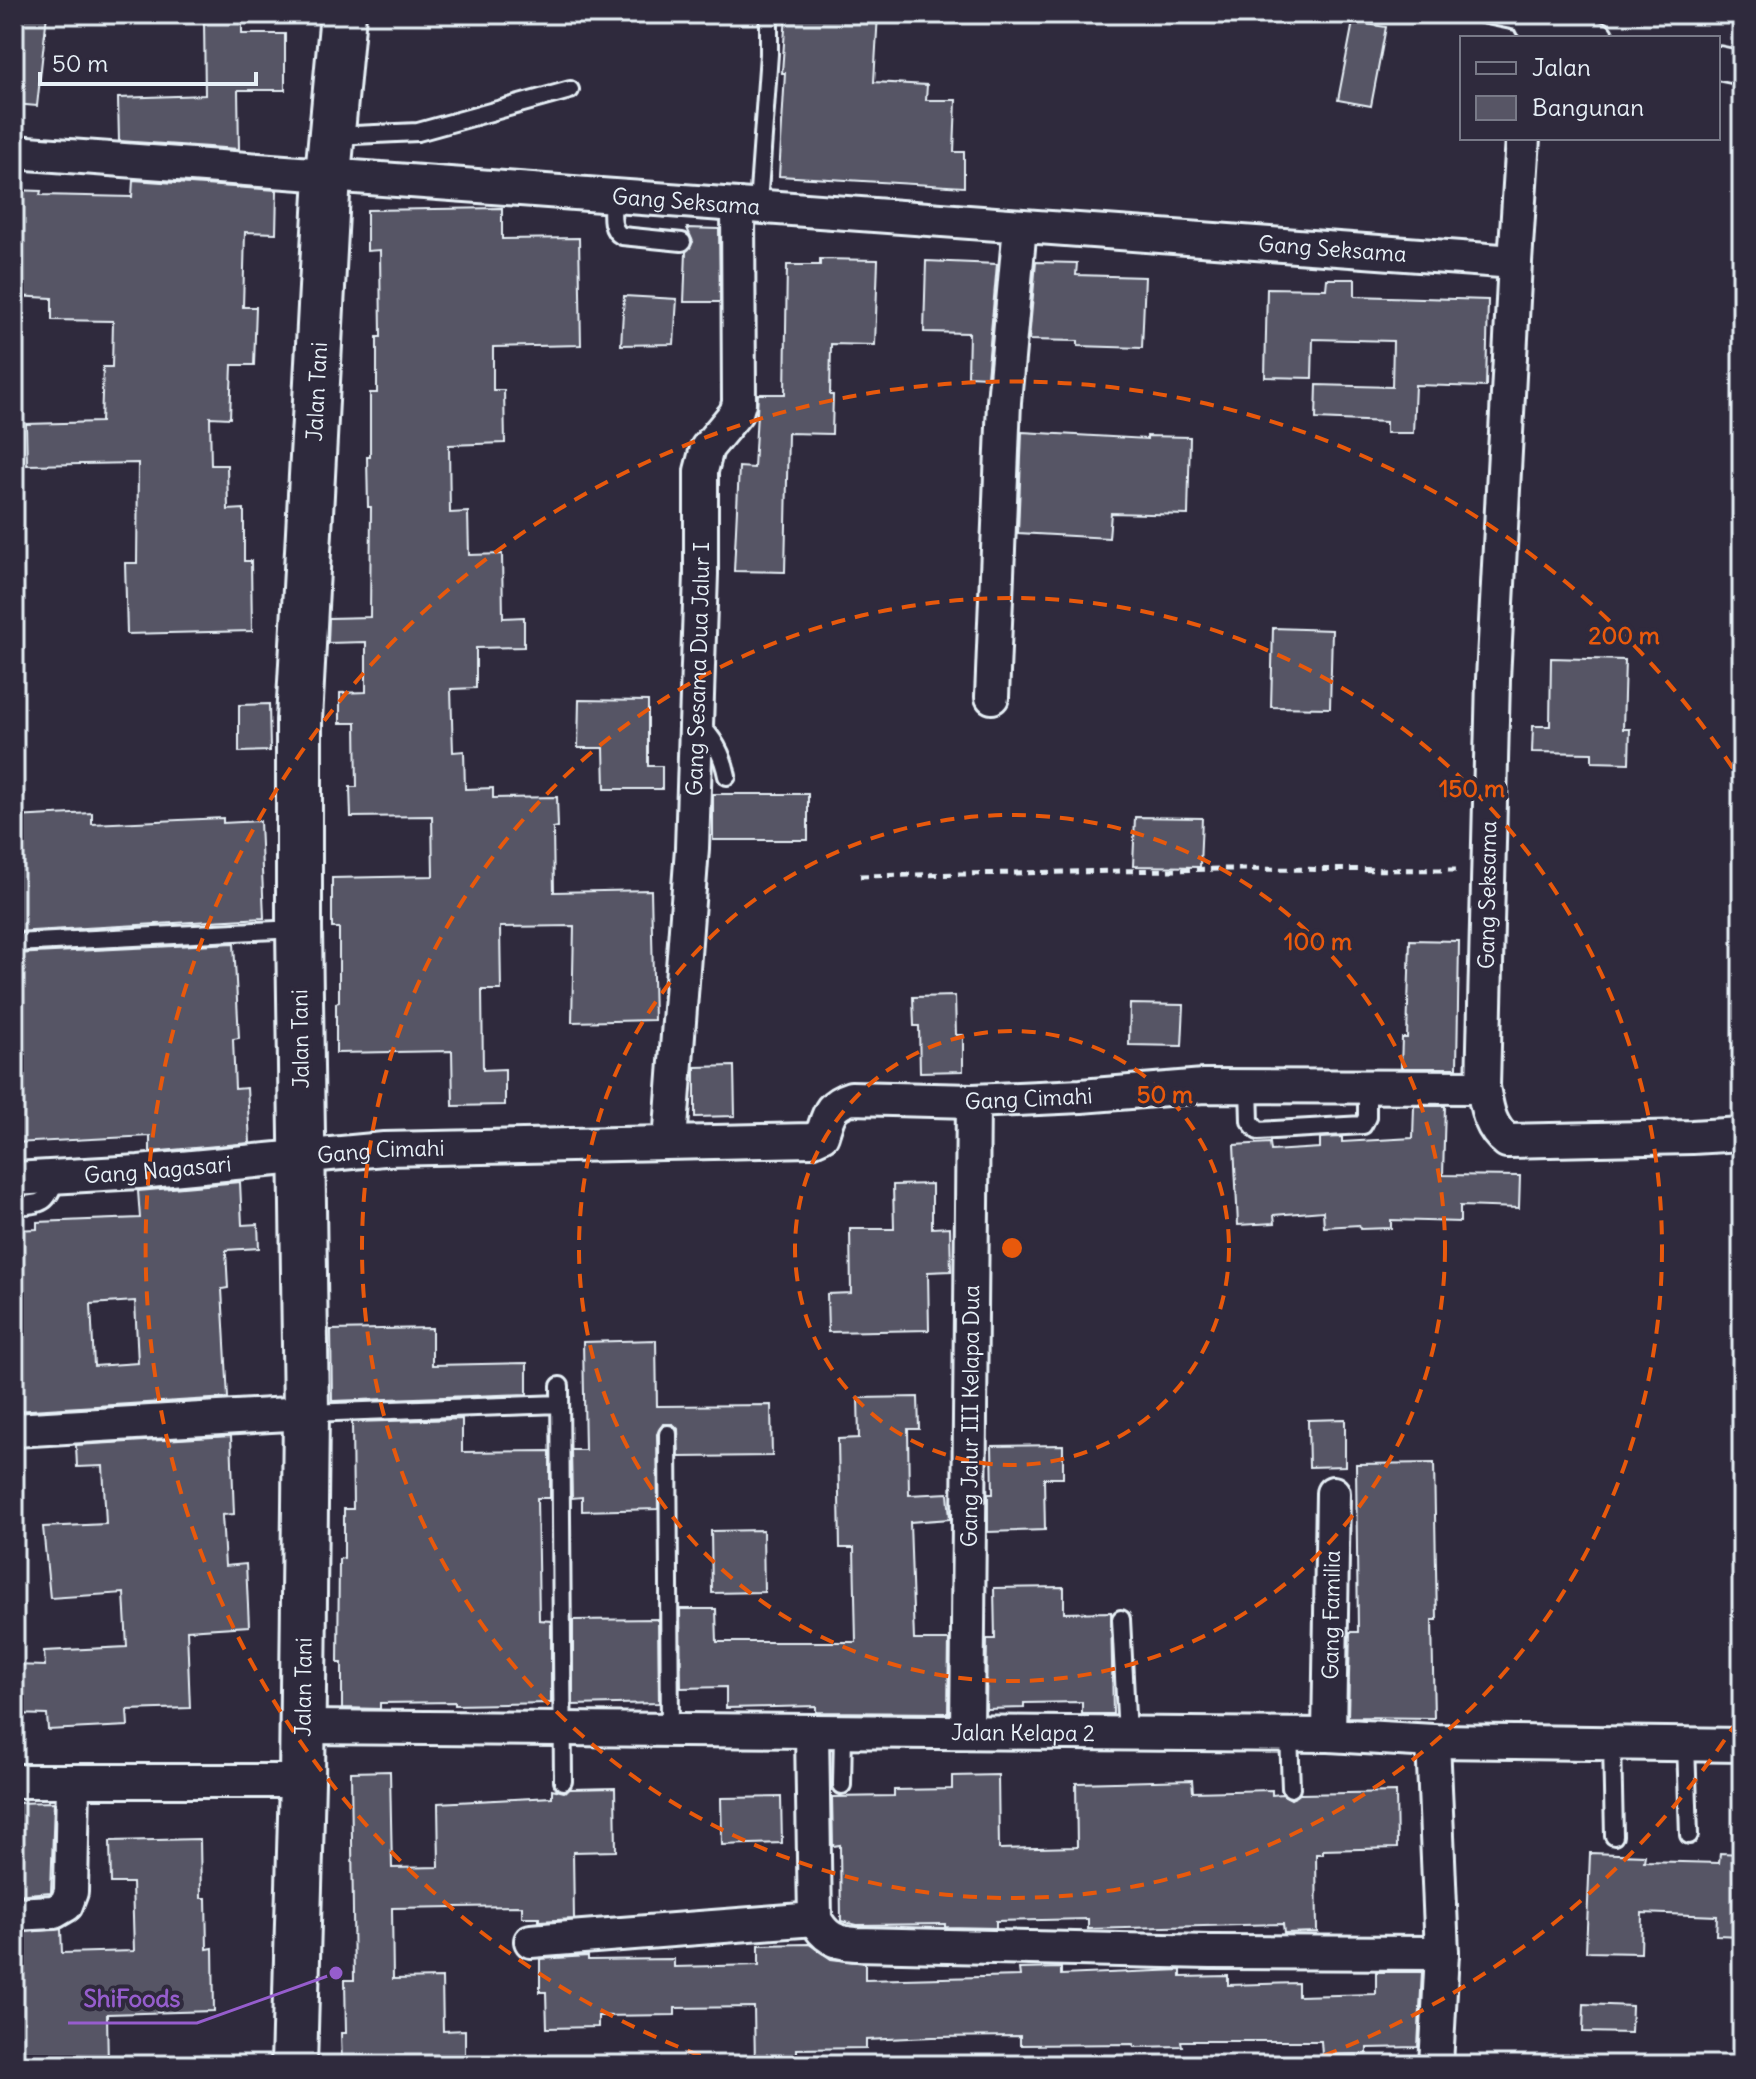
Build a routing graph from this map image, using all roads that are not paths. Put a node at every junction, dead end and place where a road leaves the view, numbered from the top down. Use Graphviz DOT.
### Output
graph roads {
  1 [pos="343,14"];
  2 [pos="769,14"];
  3 [pos="1482,14"];
  4 [pos="1531,25"];
  5 [pos="1587,36"];
  6 [pos="1720,63"];
  7 [pos="1742,68"];
  8 [pos="570,90"];
  9 [pos="1523,140"];
  10 [pos="14,152"];
  11 [pos="330,155"];
  12 [pos="613,195"];
  13 [pos="748,205"];
  14 [pos="1020,226"];
  15 [pos="682,242"];
  16 [pos="1515,262"];
  17 [pos="992,697"];
  18 [pos="697,722"];
  19 [pos="727,776"];
  20 [pos="299,928"];
  21 [pos="14,943"];
  22 [pos="1249,1087"];
  23 [pos="1483,1087"];
  24 [pos="1367,1088"];
  25 [pos="973,1101"];
  26 [pos="1740,1128"];
  27 [pos="670,1142"];
  28 [pos="301,1155"];
  29 [pos="56,1178"];
  30 [pos="14,1179"];
  31 [pos="14,1206"];
  32 [pos="560,1386"];
  33 [pos="560,1404"];
  34 [pos="306,1413"];
  35 [pos="14,1430"];
  36 [pos="668,1434"];
  37 [pos="1333,1493"];
  38 [pos="1121,1619"];
  39 [pos="303,1727"];
  40 [pos="562,1730"];
  41 [pos="670,1731"];
  42 [pos="967,1732"];
  43 [pos="828,1733"];
  44 [pos="1127,1735"];
  45 [pos="1289,1735"];
  46 [pos="1329,1735"];
  47 [pos="1433,1741"];
  48 [pos="1612,1743"];
  49 [pos="1686,1744"];
  50 [pos="1742,1745"];
  51 [pos="14,1781"];
  52 [pos="73,1781"];
  53 [pos="302,1781"];
  54 [pos="563,1781"];
  55 [pos="842,1785"];
  56 [pos="1291,1788"];
  57 [pos="1689,1835"];
  58 [pos="1614,1836"];
  59 [pos="14,1914"];
  60 [pos="815,1919"];
  61 [pos="531,1941"];
  62 [pos="1442,1953"];
  63 [pos="294,2065"];
  64 [pos="1436,2065"];
  1 -- 11 [label="highway, Jalan Tani"];
  2 -- 13 [label="lane"];
  3 -- 4 [label="lane"];
  4 -- 5 [label="street"];
  6 -- 7 [label="street"];
  8 -- 11 [label="lane"];
  9 -- 16 [label="street"];
  10 -- 11 [label="street, Gang Seksama"];
  11 -- 12 [label="street, Gang Seksama"];
  11 -- 20 [label="highway, Jalan Tani"];
  12 -- 13 [label="street, Gang Seksama"];
  12 -- 15 [label="lane"];
  13 -- 14 [label="street, Gang Seksama"];
  13 -- 18 [label="street, Gang Sesama Dua Jalur I"];
  14 -- 16 [label="street, Gang Seksama"];
  14 -- 17 [label="street"];
  16 -- 23 [label="street, Gang Seksama"];
  18 -- 19 [label="lane"];
  18 -- 27 [label="street, Gang Sesama Dua Jalur I"];
  20 -- 21 [label="lane"];
  20 -- 28 [label="highway, Jalan Tani"];
  22 -- 24 [label="street, Gang Cimahi"];
  22 -- 24 [label="lane"];
  22 -- 25 [label="street, Gang Cimahi"];
  23 -- 24 [label="street, Gang Cimahi"];
  23 -- 26 [label="street"];
  25 -- 27 [label="street, Gang Cimahi"];
  25 -- 42 [label="street, Gang Jalur III Kelapa Dua"];
  27 -- 28 [label="street, Gang Cimahi"];
  28 -- 29 [label="street, Gang Nagasari"];
  28 -- 34 [label="highway, Jalan Tani"];
  29 -- 30 [label="street, Gang Nagasari"];
  29 -- 31 [label="lane"];
  32 -- 33 [label="lane"];
  33 -- 34 [label="lane"];
  33 -- 40 [label="lane"];
  34 -- 35 [label="street"];
  34 -- 39 [label="highway, Jalan Tani"];
  36 -- 41 [label="lane"];
  37 -- 46 [label="street, Gang Familia"];
  38 -- 44 [label="lane"];
  39 -- 40 [label="street, Jalan Kelapa 2"];
  39 -- 53 [label="highway, Jalan Tani"];
  40 -- 41 [label="street, Jalan Kelapa 2"];
  40 -- 54 [label="lane"];
  41 -- 43 [label="street, Jalan Kelapa 2"];
  42 -- 43 [label="street, Jalan Kelapa 2"];
  42 -- 44 [label="street, Jalan Kelapa 2"];
  43 -- 55 [label="lane"];
  43 -- 60 [label="street"];
  44 -- 45 [label="street, Jalan Kelapa 2"];
  45 -- 46 [label="street, Jalan Kelapa 2"];
  45 -- 56 [label="lane"];
  46 -- 47 [label="street, Jalan Kelapa 2"];
  47 -- 48 [label="street, Jalan Kelapa 2"];
  47 -- 62 [label="street"];
  48 -- 49 [label="street, Jalan Kelapa 2"];
  48 -- 58 [label="lane"];
  49 -- 50 [label="street, Jalan Kelapa 2"];
  49 -- 57 [label="lane"];
  51 -- 52 [label="street"];
  52 -- 53 [label="street"];
  52 -- 59 [label="street"];
  53 -- 63 [label="highway, Jalan Tani"];
  60 -- 61 [label="street"];
  60 -- 62 [label="street"];
  62 -- 64 [label="street"];
}
